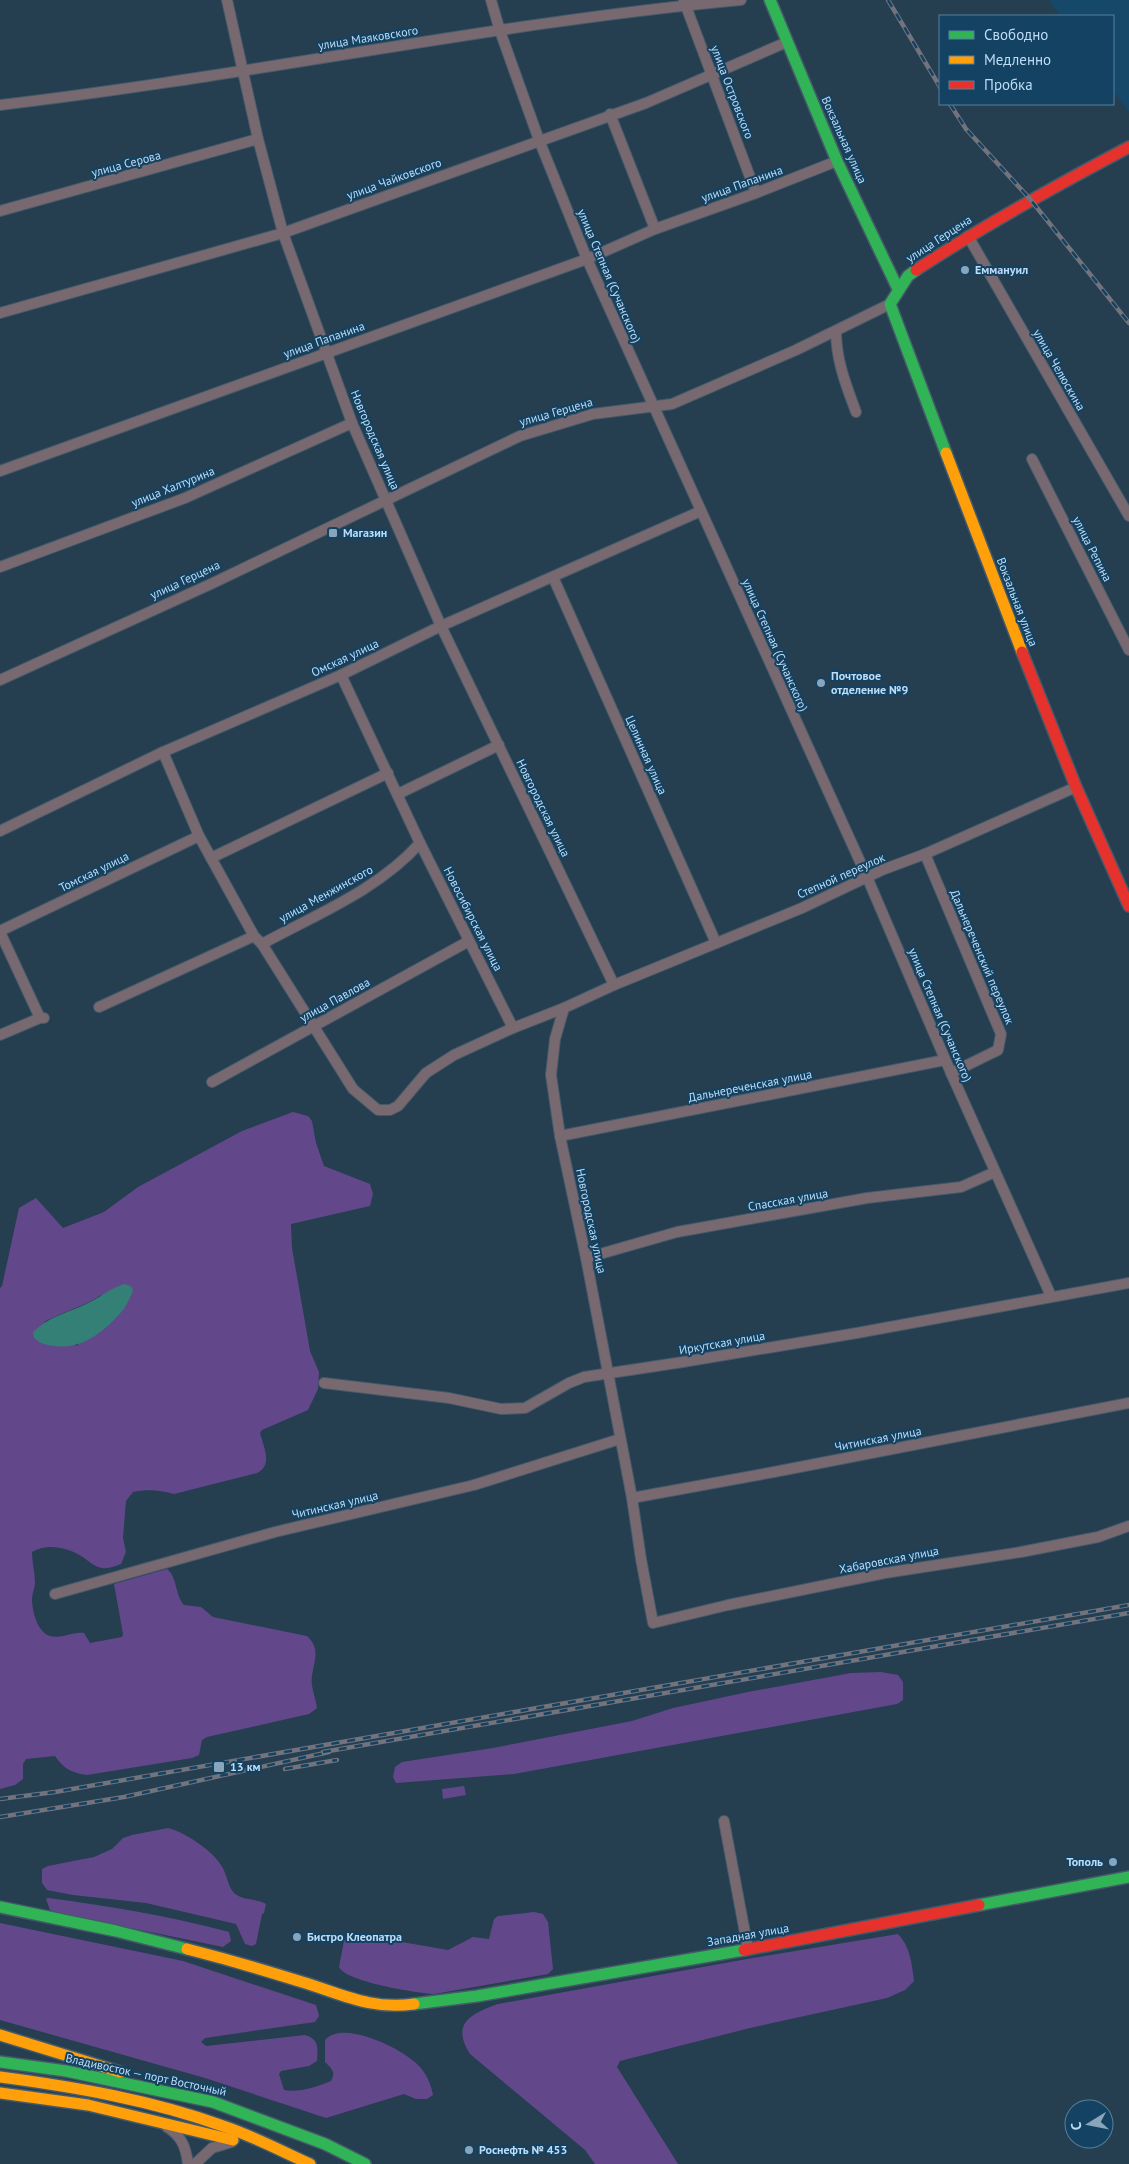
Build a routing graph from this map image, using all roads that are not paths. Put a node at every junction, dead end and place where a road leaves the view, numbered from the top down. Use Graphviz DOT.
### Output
graph roads {
  1 [pos="227,0"];
  2 [pos="491,0"];
  3 [pos="741,0"];
  4 [pos="770,0"];
  5 [pos="684,3"];
  6 [pos="500,31"];
  7 [pos="787,42"];
  8 [pos="244,69"];
  9 [pos="712,73"];
  10 [pos="0,105"];
  11 [pos="610,114"];
  12 [pos="258,139"];
  13 [pos="539,140"];
  14 [pos="1129,147"];
  15 [pos="837,161"];
  16 [pos="756,193"];
  17 [pos="0,211"];
  18 [pos="655,229"];
  19 [pos="283,233"];
  20 [pos="968,236"];
  21 [pos="587,259"];
  22 [pos="898,289"];
  23 [pos="890,304"];
  24 [pos="0,313"];
  25 [pos="836,331"];
  26 [pos="326,352"];
  27 [pos="653,408"];
  28 [pos="856,412"];
  29 [pos="352,423"];
  30 [pos="1032,459"];
  31 [pos="0,471"];
  32 [pos="386,500"];
  33 [pos="701,511"];
  34 [pos="1129,516"];
  35 [pos="0,567"];
  36 [pos="553,577"];
  37 [pos="441,626"];
  38 [pos="1129,650"];
  39 [pos="341,675"];
  40 [pos="0,680"];
  41 [pos="499,745"];
  42 [pos="163,752"];
  43 [pos="388,773"];
  44 [pos="1076,787"];
  45 [pos="398,794"];
  46 [pos="0,831"];
  47 [pos="198,836"];
  48 [pos="420,843"];
  49 [pos="925,854"];
  50 [pos="211,858"];
  51 [pos="868,877"];
  52 [pos="1129,906"];
  53 [pos="0,931"];
  54 [pos="254,936"];
  55 [pos="470,941"];
  56 [pos="716,943"];
  57 [pos="262,944"];
  58 [pos="614,985"];
  59 [pos="99,1007"];
  60 [pos="564,1008"];
  61 [pos="313,1026"];
  62 [pos="513,1028"];
  63 [pos="0,1035"];
  64 [pos="945,1060"];
  65 [pos="951,1073"];
  66 [pos="212,1082"];
  67 [pos="560,1136"];
  68 [pos="995,1172"];
  69 [pos="586,1258"];
  70 [pos="1129,1282"];
  71 [pos="1051,1296"];
  72 [pos="608,1372"];
  73 [pos="324,1382"];
  74 [pos="1129,1402"];
  75 [pos="620,1439"];
  76 [pos="632,1498"];
  77 [pos="1129,1526"];
  78 [pos="56,1594"];
  79 [pos="653,1623"];
  80 [pos="724,1821"];
  81 [pos="1129,1877"];
  82 [pos="0,1906"];
  83 [pos="748,1950"];
  84 [pos="0,2035"];
  85 [pos="0,2062"];
  86 [pos="0,2076"];
  87 [pos="0,2093"];
  88 [pos="213,2102"];
  89 [pos="147,2117"];
  90 [pos="237,2141"];
  91 [pos="296,2158"];
  92 [pos="188,2164"];
  93 [pos="195,2164"];
  94 [pos="310,2164"];
  95 [pos="365,2164"];
  1 -- 8 [label="street, Новгородская улица"];
  2 -- 6 [label="street, улица Степная (Сучанского)"];
  3 -- 5 [label="street, улица Маяковского"];
  4 -- 7 [label="main road, Вокзальная улица"];
  5 -- 6 [label="street, улица Маяковского"];
  5 -- 9 [label="street, улица Островского"];
  6 -- 8 [label="street, улица Маяковского"];
  6 -- 13 [label="street, улица Степная (Сучанского)"];
  7 -- 9 [label="street, улица Чайковского"];
  7 -- 15 [label="main road, Вокзальная улица"];
  8 -- 10 [label="street, улица Маяковского"];
  8 -- 12 [label="street, Новгородская улица"];
  9 -- 11 [label="street, улица Чайковского"];
  9 -- 16 [label="street, улица Островского"];
  11 -- 13 [label="street, улица Чайковского"];
  11 -- 18 [label="street"];
  12 -- 17 [label="street, улица Серова"];
  12 -- 19 [label="street, Новгородская улица"];
  13 -- 19 [label="street, улица Чайковского"];
  13 -- 21 [label="street, улица Степная (Сучанского)"];
  14 -- 20 [label="main road, улица Герцена"];
  15 -- 16 [label="street, улица Папанина"];
  15 -- 22 [label="main road, Вокзальная улица"];
  16 -- 18 [label="street, улица Папанина"];
  18 -- 21 [label="street, улица Папанина"];
  19 -- 24 [label="street, улица Чайковского"];
  19 -- 26 [label="street, Новгородская улица"];
  20 -- 22 [label="main road, улица Герцена"];
  20 -- 34 [label="street, улица Челюскина"];
  21 -- 26 [label="street, улица Папанина"];
  21 -- 27 [label="street, улица Степная (Сучанского)"];
  22 -- 23 [label="main road, улица Герцена"];
  23 -- 25 [label="street, улица Герцена"];
  23 -- 44 [label="main road, Вокзальная улица"];
  25 -- 27 [label="street, улица Герцена"];
  25 -- 28 [label="street"];
  26 -- 29 [label="street, Новгородская улица"];
  26 -- 31 [label="street, улица Папанина"];
  27 -- 32 [label="street, улица Герцена"];
  27 -- 33 [label="street, улица Степная (Сучанского)"];
  29 -- 32 [label="street, Новгородская улица"];
  29 -- 35 [label="street, улица Халтурина"];
  30 -- 38 [label="street, улица Репина"];
  32 -- 37 [label="street, Новгородская улица"];
  32 -- 40 [label="street, улица Герцена"];
  33 -- 36 [label="street, Омская улица"];
  33 -- 51 [label="street, улица Степная (Сучанского)"];
  36 -- 37 [label="street, Омская улица"];
  36 -- 56 [label="street, Целинная улица"];
  37 -- 39 [label="street, Омская улица"];
  37 -- 41 [label="street, Новгородская улица"];
  39 -- 42 [label="street, Омская улица"];
  39 -- 43 [label="street, Новосибирская улица"];
  41 -- 45 [label="street"];
  41 -- 58 [label="street, Новгородская улица"];
  42 -- 46 [label="street, Омская улица"];
  42 -- 47 [label="street"];
  43 -- 45 [label="street, Новосибирская улица"];
  43 -- 50 [label="street"];
  44 -- 49 [label="street, Степной переулок"];
  44 -- 52 [label="main road, Вокзальная улица"];
  45 -- 48 [label="street, Новосибирская улица"];
  47 -- 50 [label="street"];
  47 -- 53 [label="street, Томская улица"];
  48 -- 55 [label="street, Новосибирская улица"];
  48 -- 57 [label="street, улица Менжинского"];
  49 -- 51 [label="street, Степной переулок"];
  49 -- 65 [label="street, Дальнереченский переулок"];
  50 -- 54 [label="street"];
  51 -- 56 [label="street, Степной переулок"];
  51 -- 64 [label="street, улица Степная (Сучанского)"];
  53 -- 63 [label="street"];
  54 -- 57 [label="street"];
  54 -- 59 [label="street"];
  55 -- 61 [label="street, улица Павлова"];
  55 -- 62 [label="street, Новосибирская улица"];
  56 -- 58 [label="street, Степной переулок"];
  57 -- 61 [label="street"];
  58 -- 60 [label="street"];
  60 -- 62 [label="street"];
  60 -- 67 [label="street, Новгородская улица"];
  61 -- 62 [label="street"];
  61 -- 66 [label="street, улица Павлова"];
  64 -- 65 [label="street, улица Степная (Сучанского)"];
  64 -- 67 [label="street, Дальнереченская улица"];
  65 -- 68 [label="street, улица Степная (Сучанского)"];
  67 -- 69 [label="street, Новгородская улица"];
  68 -- 69 [label="street, Спасская улица"];
  68 -- 71 [label="street, улица Степная (Сучанского)"];
  69 -- 72 [label="street, Новгородская улица"];
  70 -- 71 [label="street, Иркутская улица"];
  71 -- 72 [label="street, Иркутская улица"];
  72 -- 73 [label="street, Иркутская улица"];
  72 -- 75 [label="street, Новгородская улица"];
  74 -- 76 [label="street, Читинская улица"];
  75 -- 76 [label="street, Новгородская улица"];
  75 -- 78 [label="street, Читинская улица"];
  76 -- 79 [label="street, Новгородская улица"];
  77 -- 79 [label="street, Хабаровская улица"];
  80 -- 83 [label="street"];
  81 -- 83 [label="main road, Западная улица"];
  82 -- 83 [label="main road, Западная улица"];
  84 -- 88 [label="main road"];
  85 -- 88 [label="main road, Владивосток — порт Восточный"];
  86 -- 91 [label="main road"];
  87 -- 89 [label="main road"];
  88 -- 95 [label="main road, Владивосток — порт Восточный"];
  89 -- 90 [label="main road"];
  89 -- 92 [label="street"];
  90 -- 91 [label="main road"];
  90 -- 93 [label="street"];
  91 -- 94 [label="main road"];
}
